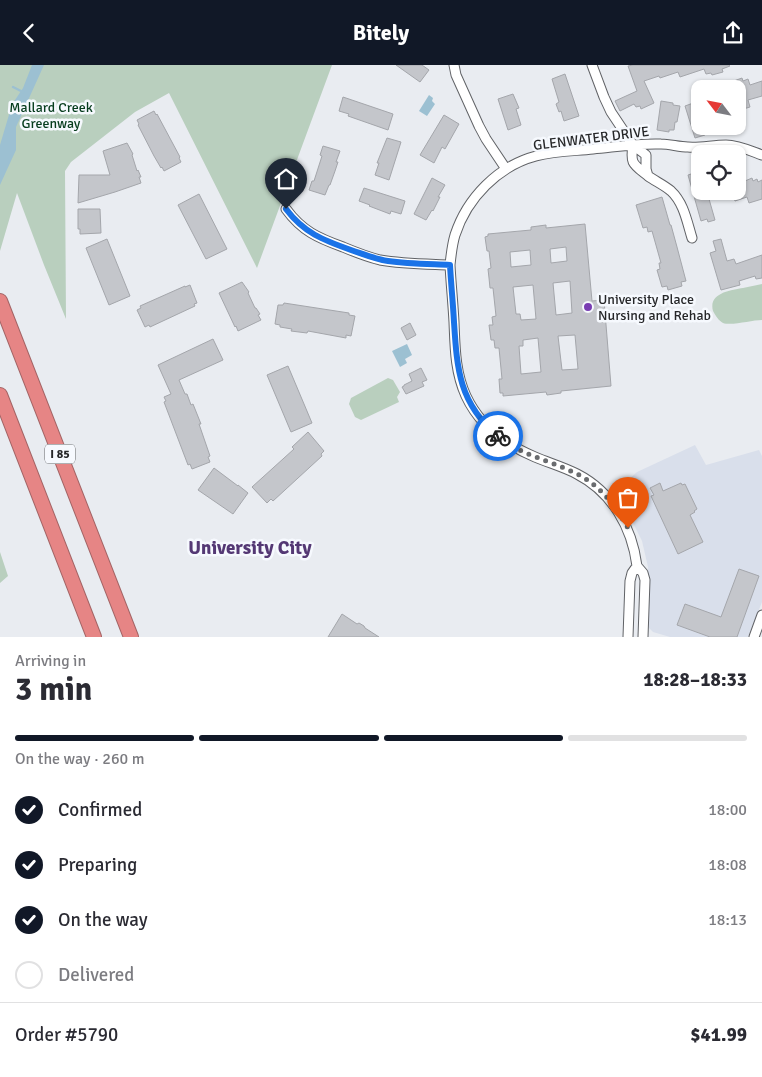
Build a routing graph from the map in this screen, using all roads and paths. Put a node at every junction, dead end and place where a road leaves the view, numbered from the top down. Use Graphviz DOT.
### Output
graph roads {
  1 [pos="454,65"];
  2 [pos="592,65"];
  3 [pos="633,145"];
  4 [pos="762,155"];
  5 [pos="506,169"];
  6 [pos="648,176"];
  7 [pos="286,209"];
  8 [pos="692,238"];
  9 [pos="450,265"];
  10 [pos="0,301"];
  11 [pos="0,395"];
  12 [pos="637,565"];
  13 [pos="762,615"];
  14 [pos="94,637"];
  15 [pos="132,637"];
  16 [pos="628,637"];
  17 [pos="643,637"];
  18 [pos="754,637"];
  1 -- 5 [label="street"];
  2 -- 3 [label="street"];
  3 -- 4 [label="street, GLENWATER DRIVE"];
  3 -- 5 [label="street, GLENWATER DRIVE"];
  3 -- 6 [label="street"];
  3 -- 6 [label="street"];
  5 -- 9 [label="street, GLENWATER DRIVE"];
  6 -- 8 [label="street"];
  7 -- 9 [label="street"];
  9 -- 12 [label="street, GLENWATER DRIVE"];
  10 -- 15 [label="highway, I 85"];
  11 -- 14 [label="highway, I 85"];
  12 -- 16 [label="street, GLENWATER DRIVE"];
  12 -- 17 [label="street, GLENWATER DRIVE"];
  13 -- 18 [label="street"];
}
